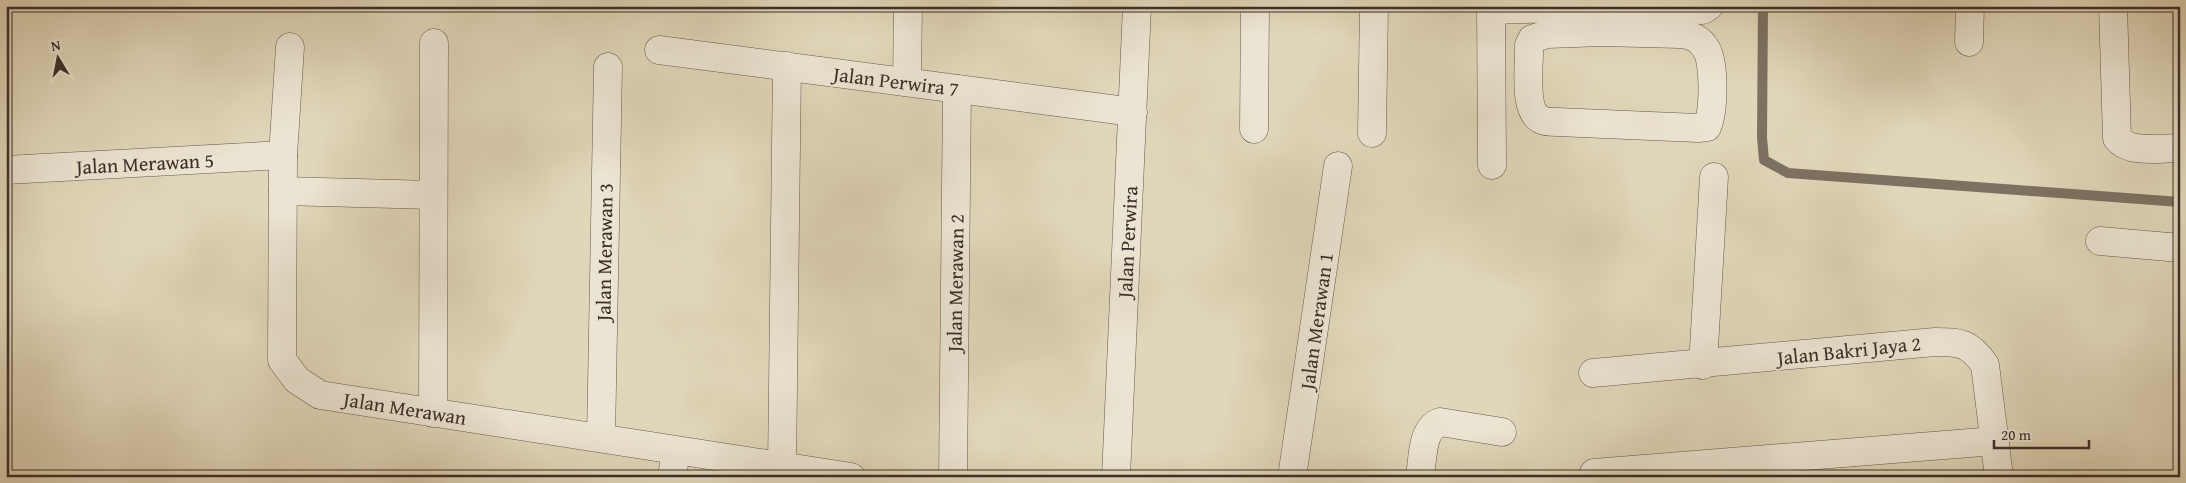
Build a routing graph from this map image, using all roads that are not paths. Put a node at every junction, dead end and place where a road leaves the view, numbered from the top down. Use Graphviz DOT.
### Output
graph roads {
  1 [pos="908,6"];
  2 [pos="1136,6"];
  3 [pos="1255,6"];
  4 [pos="1374,6"];
  5 [pos="1709,6"];
  6 [pos="1970,6"];
  7 [pos="2113,6"];
  8 [pos="1491,8"];
  9 [pos="1602,15"];
  10 [pos="1969,42"];
  11 [pos="434,43"];
  12 [pos="290,47"];
  13 [pos="659,50"];
  14 [pos="787,66"];
  15 [pos="608,67"];
  16 [pos="907,82"];
  17 [pos="957,89"];
  18 [pos="1134,112"];
  19 [pos="1254,129"];
  20 [pos="1372,133"];
  21 [pos="2180,148"];
  22 [pos="283,155"];
  23 [pos="1492,165"];
  24 [pos="1338,166"];
  25 [pos="6,170"];
  26 [pos="1714,176"];
  27 [pos="283,191"];
  28 [pos="433,195"];
  29 [pos="2100,241"];
  30 [pos="2180,248"];
  31 [pos="1703,364"];
  32 [pos="1593,373"];
  33 [pos="433,413"];
  34 [pos="1502,432"];
  35 [pos="601,438"];
  36 [pos="1995,441"];
  37 [pos="674,464"];
  38 [pos="782,467"];
  39 [pos="1594,473"];
  40 [pos="851,477"];
  41 [pos="953,477"];
  42 [pos="1116,477"];
  43 [pos="1292,477"];
  44 [pos="1420,477"];
  45 [pos="1998,477"];
  1 -- 16 [label="street"];
  2 -- 18 [label="street, Jalan Perwira"];
  3 -- 19 [label="street"];
  4 -- 20 [label="street"];
  5 -- 9 [label="street"];
  6 -- 10 [label="street"];
  7 -- 21 [label="street"];
  8 -- 9 [label="street"];
  8 -- 23 [label="street"];
  9 -- 9 [label="street"];
  11 -- 28 [label="street"];
  12 -- 22 [label="street, Jalan Merawan"];
  13 -- 14 [label="street, Jalan Perwira 7"];
  14 -- 16 [label="street, Jalan Perwira 7"];
  14 -- 38 [label="street"];
  15 -- 35 [label="street, Jalan Merawan 3"];
  16 -- 17 [label="street, Jalan Perwira 7"];
  17 -- 18 [label="street, Jalan Perwira 7"];
  17 -- 41 [label="street, Jalan Merawan 2"];
  18 -- 42 [label="street, Jalan Perwira"];
  22 -- 25 [label="street, Jalan Merawan 5"];
  22 -- 27 [label="street, Jalan Merawan"];
  24 -- 43 [label="street, Jalan Merawan 1"];
  26 -- 31 [label="street"];
  27 -- 28 [label="street"];
  27 -- 33 [label="street, Jalan Merawan"];
  28 -- 33 [label="street"];
  29 -- 30 [label="street"];
  31 -- 32 [label="street, Jalan Bakri Jaya 2"];
  31 -- 36 [label="street, Jalan Bakri Jaya 2"];
  33 -- 35 [label="street, Jalan Merawan"];
  34 -- 44 [label="street"];
  35 -- 37 [label="street, Jalan Merawan"];
  36 -- 39 [label="street"];
  36 -- 45 [label="street, Jalan Bakri Jaya 2"];
  37 -- 38 [label="street, Jalan Merawan"];
  38 -- 40 [label="street, Jalan Merawan"];
}
